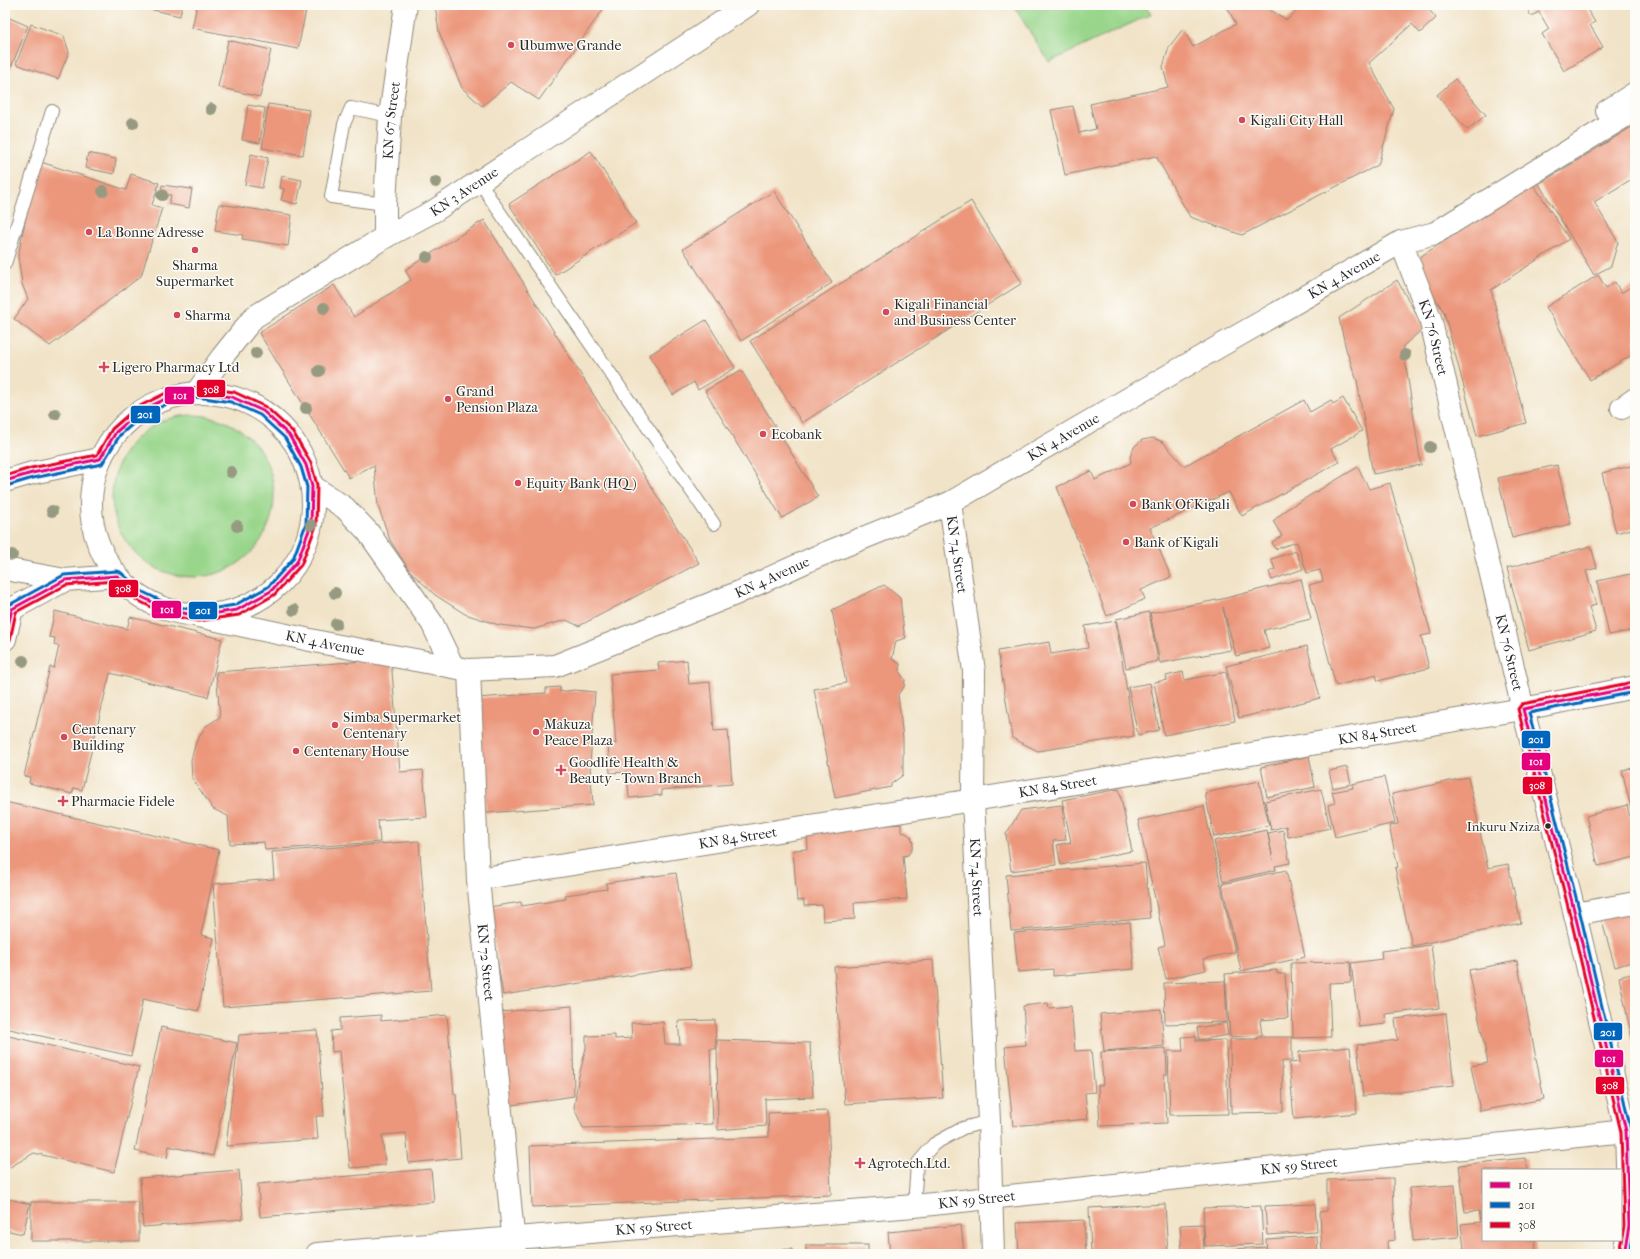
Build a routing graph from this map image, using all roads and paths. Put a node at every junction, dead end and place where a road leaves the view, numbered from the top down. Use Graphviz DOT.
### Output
graph roads {
  1 [pos="406,5"];
  2 [pos="748,5"];
  3 [pos="1635,93"];
  4 [pos="1635,110"];
  5 [pos="52,111"];
  6 [pos="390,116"];
  7 [pos="480,181"];
  8 [pos="385,204"];
  9 [pos="384,237"];
  10 [pos="1401,242"];
  11 [pos="5,264"];
  12 [pos="197,392"];
  13 [pos="100,459"];
  14 [pos="5,481"];
  15 [pos="312,486"];
  16 [pos="950,503"];
  17 [pos="714,524"];
  18 [pos="5,569"];
  19 [pos="117,576"];
  20 [pos="65,580"];
  21 [pos="198,616"];
  22 [pos="5,639"];
  23 [pos="461,668"];
  24 [pos="1635,687"];
  25 [pos="1523,709"];
  26 [pos="973,800"];
  27 [pos="478,879"];
  28 [pos="1635,903"];
  29 [pos="1575,914"];
  30 [pos="989,1121"];
  31 [pos="1631,1129"];
  32 [pos="992,1198"];
  33 [pos="914,1206"];
  34 [pos="514,1246"];
  35 [pos="317,1254"];
  36 [pos="993,1254"];
  37 [pos="1624,1254"];
  1 -- 6 [label="street, KN 67 Street"];
  2 -- 7 [label="street, KN 3 Avenue"];
  3 -- 10 [label="street"];
  4 -- 10 [label="street, KN 4 Avenue"];
  5 -- 11 [label="lane"];
  6 -- 8 [label="street, KN 67 Street"];
  6 -- 8 [label="lane"];
  7 -- 9 [label="street, KN 3 Avenue"];
  7 -- 17 [label="lane"];
  8 -- 9 [label="street, KN 67 Street"];
  9 -- 12 [label="street, KN 3 Avenue"];
  10 -- 16 [label="street, KN 4 Avenue"];
  10 -- 25 [label="street, KN 76 Street"];
  12 -- 13 [label="street, KN 4 Avenue"];
  12 -- 15 [label="street, KN 4 Avenue"];
  13 -- 14 [label="street"];
  13 -- 19 [label="street, KN 4 Avenue"];
  15 -- 21 [label="street, KN 4 Avenue"];
  15 -- 23 [label="street"];
  16 -- 23 [label="street, KN 4 Avenue"];
  16 -- 26 [label="street, KN 74 Street"];
  18 -- 20 [label="street"];
  19 -- 20 [label="street"];
  19 -- 21 [label="street, KN 4 Avenue"];
  20 -- 22 [label="street"];
  21 -- 23 [label="street, KN 4 Avenue"];
  23 -- 27 [label="street, KN 72 Street"];
  24 -- 25 [label="street, KN 84 Street"];
  25 -- 26 [label="street, KN 84 Street"];
  25 -- 29 [label="street, KN 76 Street"];
  26 -- 27 [label="street, KN 84 Street"];
  26 -- 30 [label="street, KN 74 Street"];
  27 -- 34 [label="street, KN 72 Street"];
  28 -- 29 [label="street"];
  29 -- 31 [label="street, KN 76 Street"];
  30 -- 32 [label="street, KN 74 Street"];
  30 -- 33 [label="lane"];
  31 -- 32 [label="street, KN 59 Street"];
  31 -- 37 [label="street, KN 76 Street"];
  32 -- 33 [label="street, KN 59 Street"];
  32 -- 36 [label="street, KN 74 Street"];
  33 -- 34 [label="street, KN 59 Street"];
  34 -- 35 [label="street, KN 59 Street"];
}
